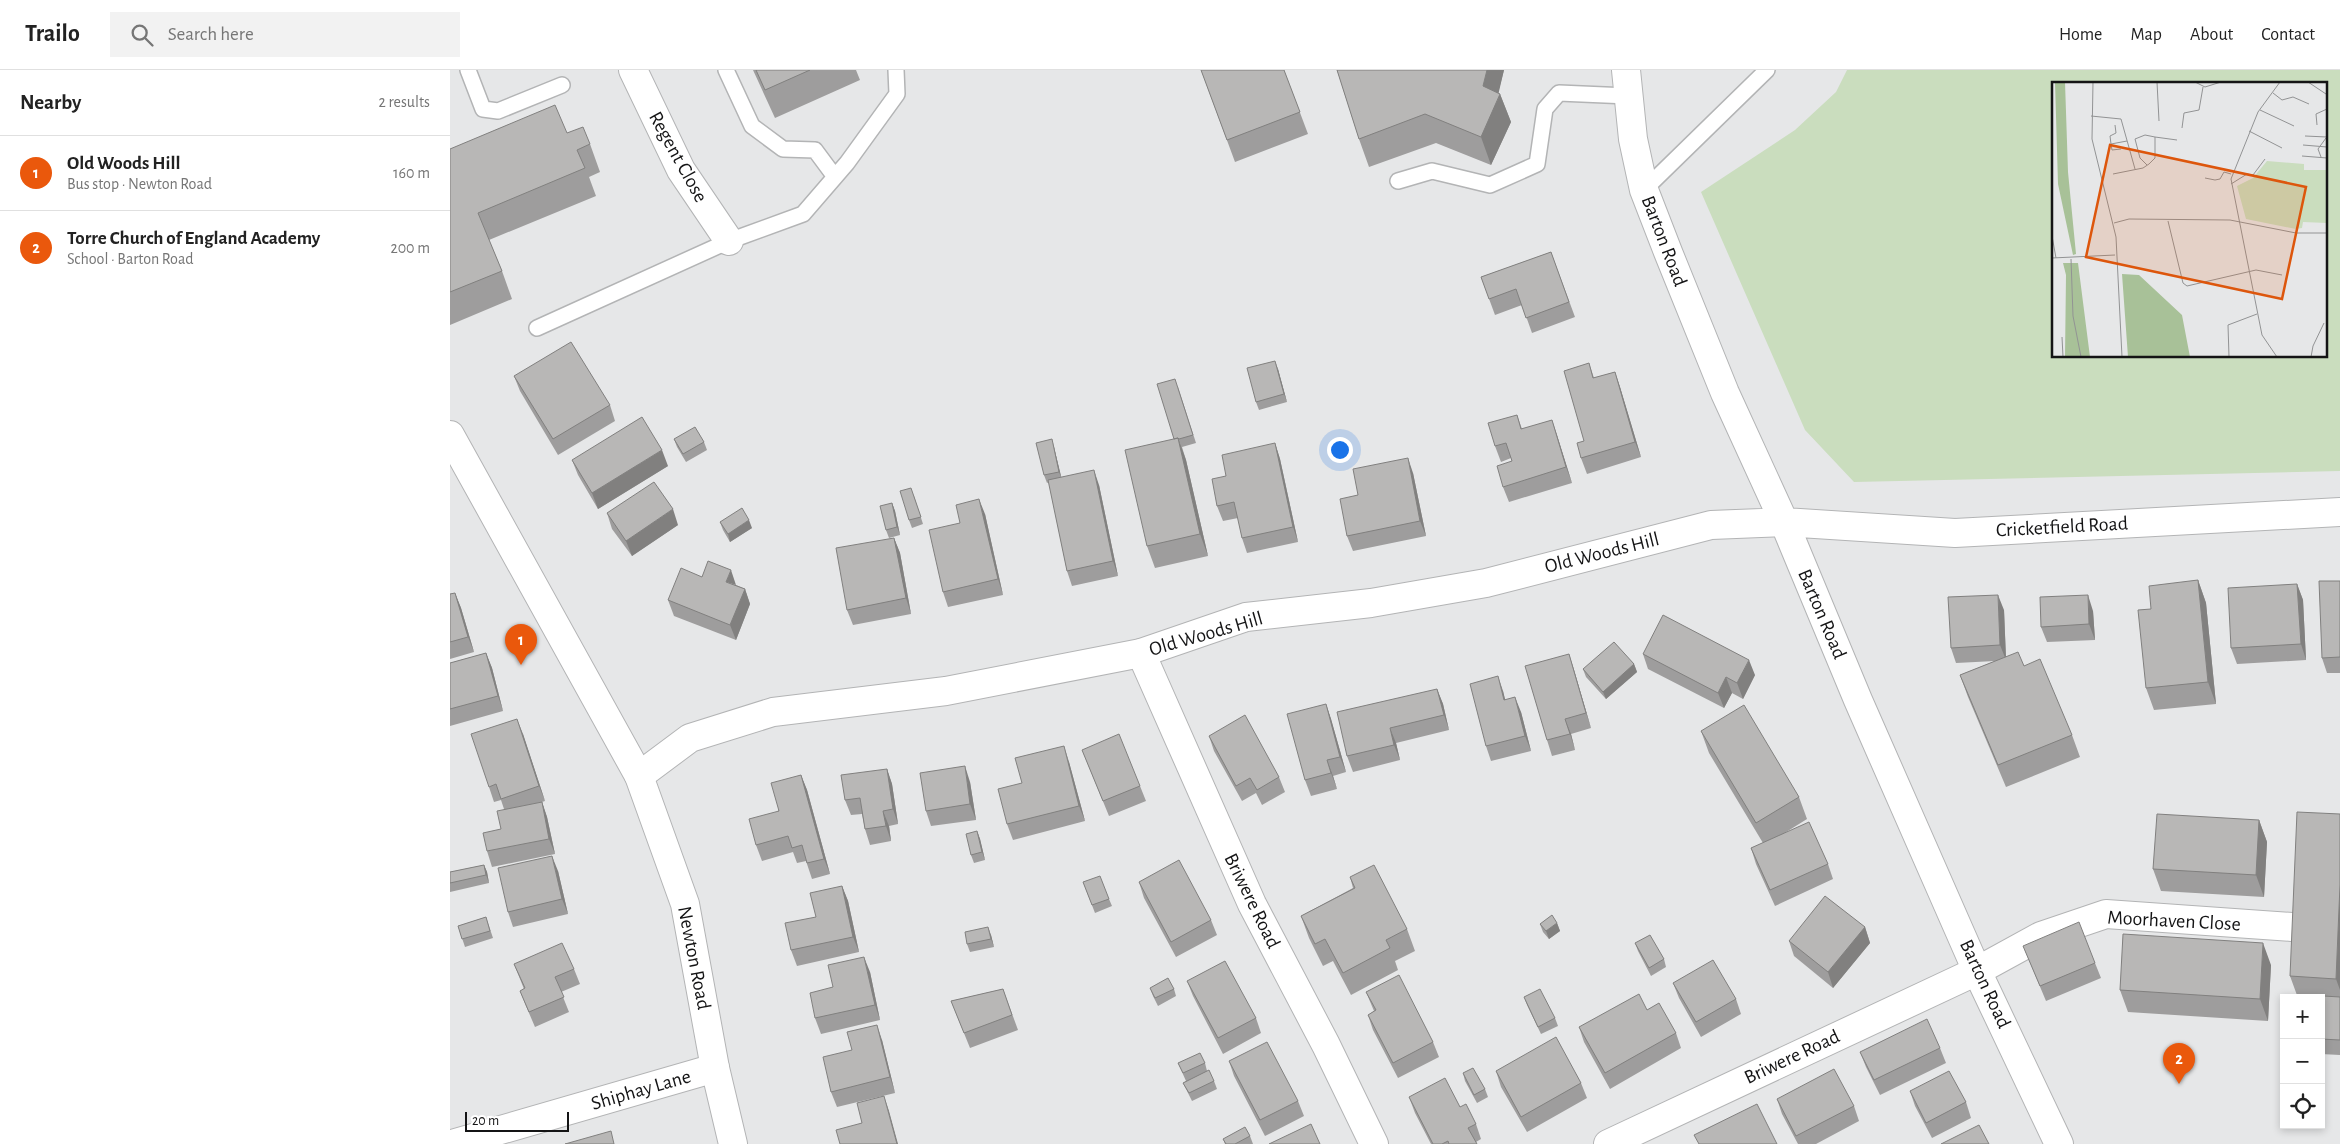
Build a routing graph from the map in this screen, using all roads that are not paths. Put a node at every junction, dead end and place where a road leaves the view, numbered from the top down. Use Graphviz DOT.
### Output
graph roads {
  1 [pos="468,70"];
  2 [pos="633,70"];
  3 [pos="726,70"];
  4 [pos="896,70"];
  5 [pos="1767,70"];
  6 [pos="1627,83"];
  7 [pos="562,85"];
  8 [pos="835,177"];
  9 [pos="1398,181"];
  10 [pos="1644,190"];
  11 [pos="729,241"];
  12 [pos="537,328"];
  13 [pos="450,435"];
  14 [pos="2340,512"];
  15 [pos="1784,522"];
  16 [pos="1141,652"];
  17 [pos="639,776"];
  18 [pos="2292,927"];
  19 [pos="1977,971"];
  20 [pos="715,1068"];
  21 [pos="452,1144"];
  22 [pos="733,1144"];
  23 [pos="1374,1144"];
  24 [pos="1608,1144"];
  25 [pos="2059,1144"];
  1 -- 7 [label="lane"];
  2 -- 11 [label="street, Regent Close"];
  3 -- 8 [label="lane"];
  4 -- 8 [label="lane"];
  5 -- 10 [label="lane"];
  6 -- 9 [label="lane"];
  6 -- 10 [label="street, Barton Road"];
  8 -- 11 [label="lane"];
  10 -- 15 [label="street, Barton Road"];
  11 -- 12 [label="lane"];
  13 -- 17 [label="street, Newton Road"];
  14 -- 15 [label="street, Cricketfield Road"];
  15 -- 16 [label="street, Old Woods Hill"];
  15 -- 19 [label="street, Barton Road"];
  16 -- 17 [label="street, Old Woods Hill"];
  16 -- 23 [label="street, Briwere Road"];
  17 -- 20 [label="street, Newton Road"];
  18 -- 19 [label="street, Moorhaven Close"];
  19 -- 24 [label="street, Briwere Road"];
  19 -- 25 [label="street, Barton Road"];
  20 -- 21 [label="street, Shiphay Lane"];
  20 -- 22 [label="street, Newton Road"];
}
